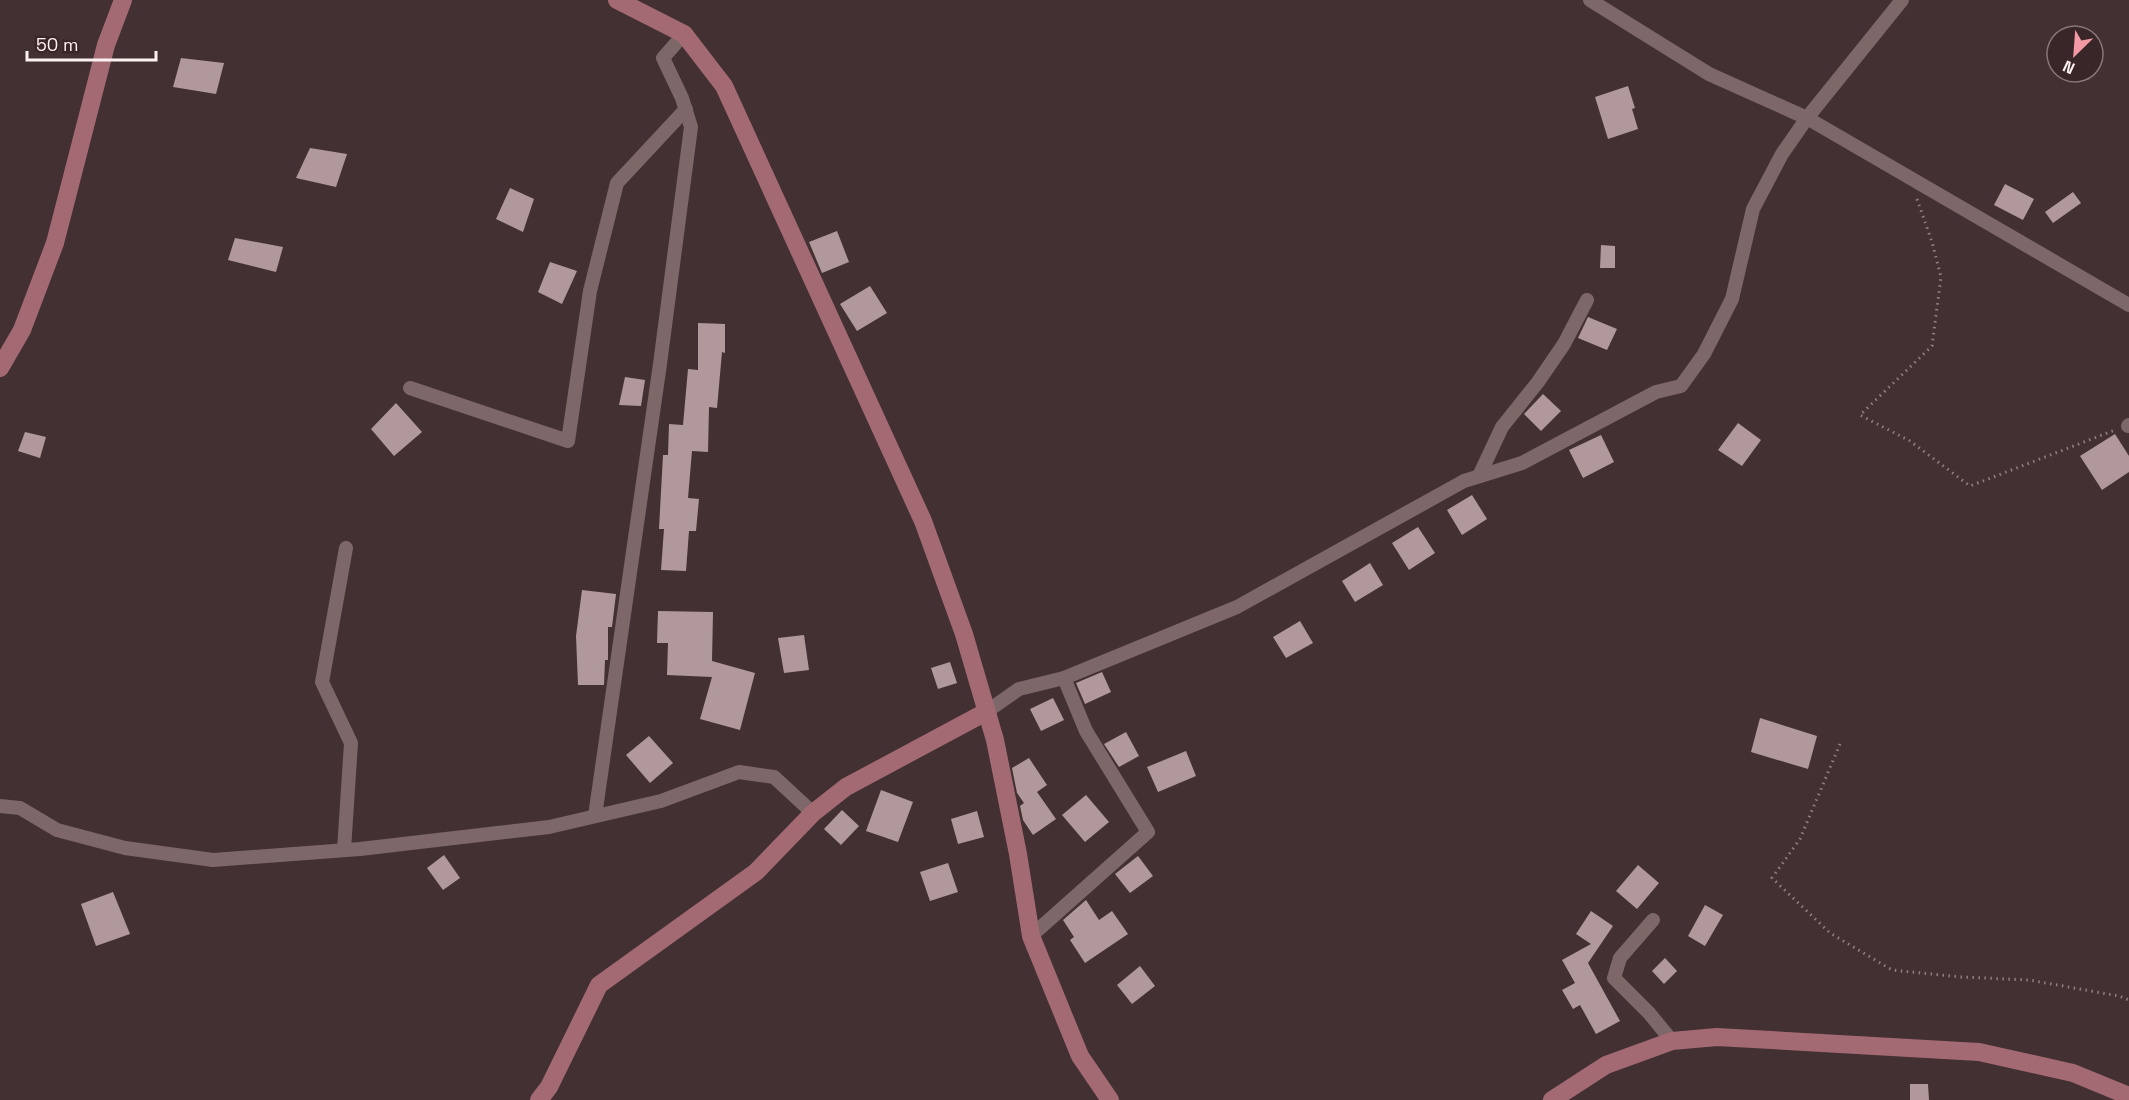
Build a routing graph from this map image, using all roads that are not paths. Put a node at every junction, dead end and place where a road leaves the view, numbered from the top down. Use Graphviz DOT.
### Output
graph roads {
  1 [pos="123,0"];
  2 [pos="617,0"];
  3 [pos="1590,0"];
  4 [pos="1902,0"];
  5 [pos="684,34"];
  6 [pos="686,109"];
  7 [pos="1807,118"];
  8 [pos="1587,300"];
  9 [pos="2129,305"];
  10 [pos="1,365"];
  11 [pos="410,388"];
  12 [pos="1479,476"];
  13 [pos="346,548"];
  14 [pos="1064,678"];
  15 [pos="986,712"];
  16 [pos="0,806"];
  17 [pos="813,813"];
  18 [pos="595,816"];
  19 [pos="344,850"];
  20 [pos="1653,920"];
  21 [pos="1031,936"];
  22 [pos="1672,1041"];
  23 [pos="2129,1096"];
  24 [pos="1556,1098"];
  25 [pos="539,1100"];
  26 [pos="1110,1100"];
  1 -- 10 [label="main road"];
  2 -- 5 [label="main road"];
  3 -- 7 [label="street"];
  4 -- 7 [label="street"];
  5 -- 6 [label="street"];
  5 -- 15 [label="main road"];
  6 -- 11 [label="street"];
  6 -- 18 [label="street"];
  7 -- 9 [label="street"];
  7 -- 12 [label="street"];
  8 -- 12 [label="street"];
  12 -- 14 [label="street"];
  13 -- 19 [label="street"];
  14 -- 15 [label="street"];
  14 -- 21 [label="street"];
  15 -- 17 [label="main road"];
  15 -- 21 [label="main road"];
  16 -- 19 [label="street"];
  17 -- 18 [label="street"];
  17 -- 25 [label="main road"];
  18 -- 19 [label="street"];
  20 -- 22 [label="street"];
  21 -- 26 [label="main road"];
  22 -- 23 [label="main road"];
  22 -- 24 [label="main road"];
}
